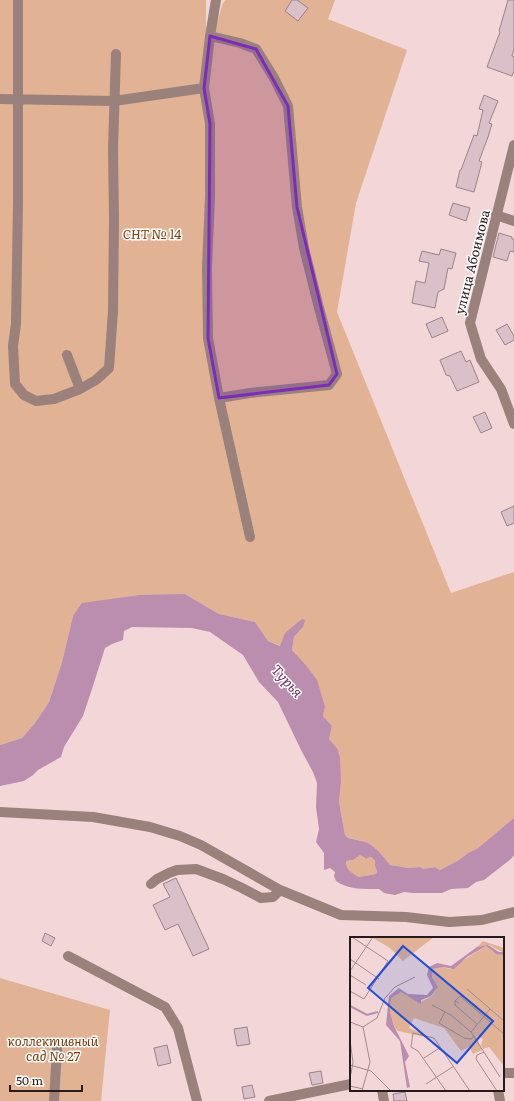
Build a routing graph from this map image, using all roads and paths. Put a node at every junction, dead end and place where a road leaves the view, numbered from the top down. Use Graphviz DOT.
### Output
graph roads {
  1 [pos="18,0"];
  2 [pos="216,0"];
  3 [pos="210,36"];
  4 [pos="116,54"];
  5 [pos="204,88"];
  6 [pos="0,100"];
  7 [pos="18,100"];
  8 [pos="114,102"];
  9 [pos="514,145"];
  10 [pos="496,215"];
  11 [pos="514,221"];
  12 [pos="67,355"];
  13 [pos="80,389"];
  14 [pos="219,398"];
  15 [pos="514,424"];
  16 [pos="250,537"];
  17 [pos="0,812"];
  18 [pos="151,884"];
  19 [pos="280,890"];
  20 [pos="514,912"];
  21 [pos="68,956"];
  22 [pos="57,1049"];
  23 [pos="514,1072"];
  24 [pos="504,1073"];
  25 [pos="350,1084"];
  26 [pos="382,1091"];
  27 [pos="498,1091"];
  28 [pos="54,1101"];
  29 [pos="197,1101"];
  30 [pos="269,1101"];
  31 [pos="384,1101"];
  32 [pos="500,1101"];
  1 -- 7 [label="street"];
  2 -- 3 [label="street"];
  3 -- 5 [label="street"];
  3 -- 14 [label="street"];
  4 -- 8 [label="street"];
  5 -- 8 [label="street"];
  5 -- 14 [label="street"];
  6 -- 7 [label="street"];
  7 -- 8 [label="street"];
  7 -- 13 [label="street"];
  8 -- 13 [label="street"];
  9 -- 10 [label="street, улица Абоимова"];
  10 -- 11 [label="street"];
  10 -- 15 [label="street, улица Абоимова"];
  12 -- 13 [label="street"];
  14 -- 16 [label="street"];
  17 -- 19 [label="street"];
  18 -- 19 [label="street"];
  19 -- 20 [label="street"];
  21 -- 29 [label="street"];
  22 -- 28 [label="street"];
  23 -- 24 [label="street"];
  25 -- 30 [label="street"];
  26 -- 31 [label="street"];
  27 -- 32 [label="street"];
}
